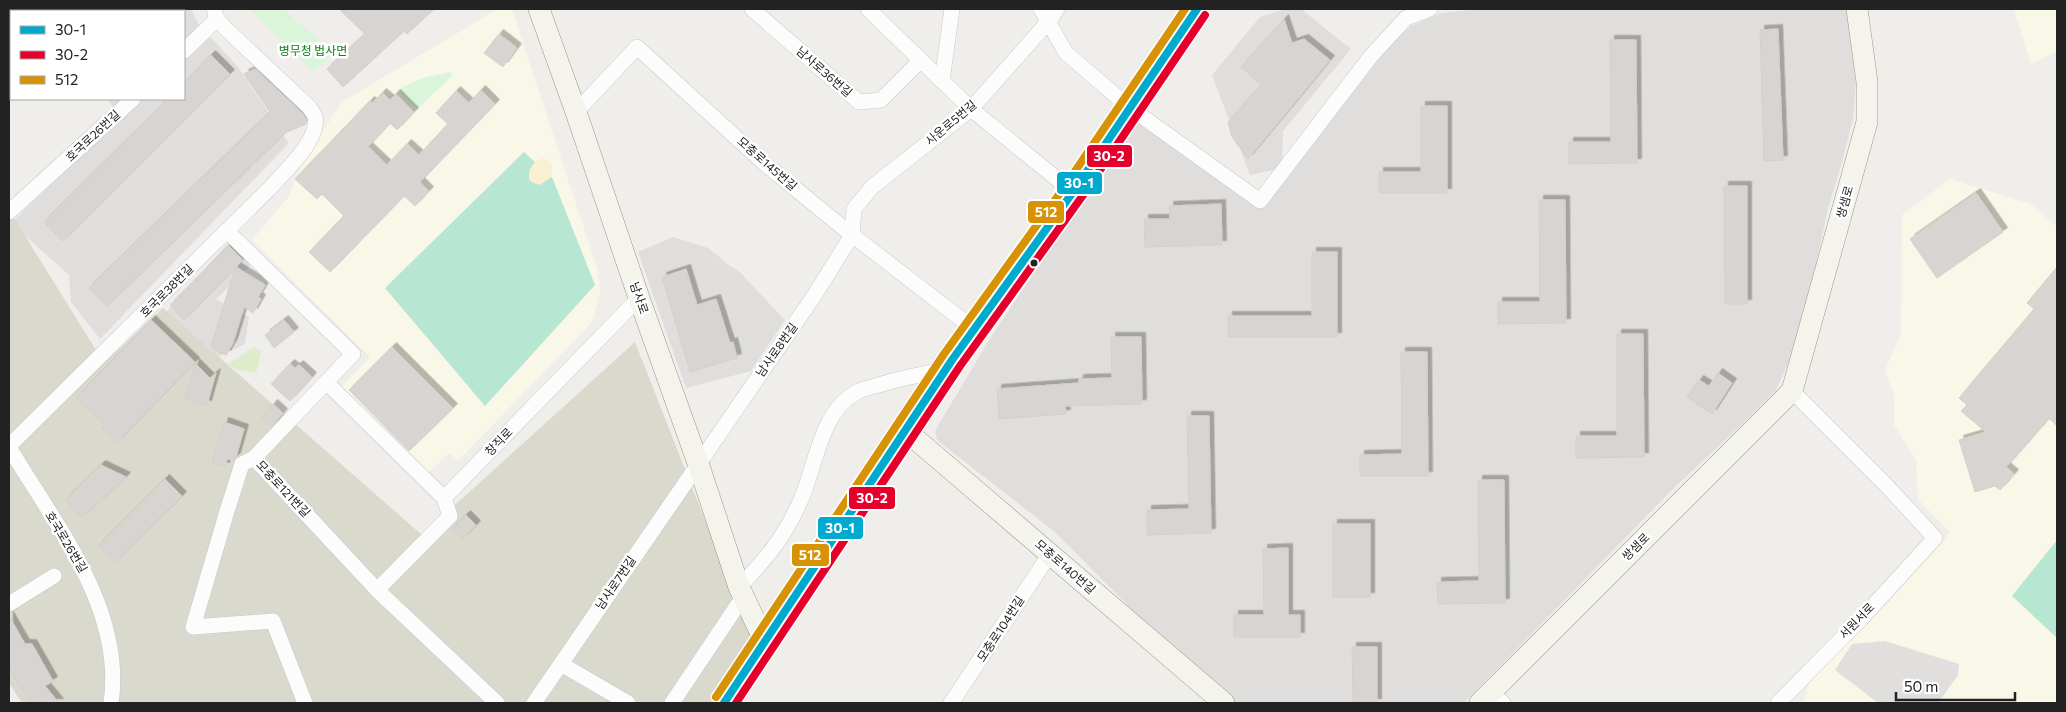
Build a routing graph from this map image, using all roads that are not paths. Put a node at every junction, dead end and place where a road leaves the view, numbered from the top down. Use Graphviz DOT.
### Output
graph roads {
  1 [pos="539,9"];
  2 [pos="752,9"];
  3 [pos="868,9"];
  4 [pos="952,9"];
  5 [pos="1196,9"];
  6 [pos="1430,9"];
  7 [pos="1857,9"];
  8 [pos="1049,13"];
  9 [pos="215,14"];
  10 [pos="185,50"];
  11 [pos="921,60"];
  12 [pos="942,80"];
  13 [pos="132,100"];
  14 [pos="1129,107"];
  15 [pos="971,109"];
  16 [pos="576,112"];
  17 [pos="1074,192"];
  18 [pos="9,212"];
  19 [pos="227,231"];
  20 [pos="852,235"];
  21 [pos="639,298"];
  22 [pos="974,329"];
  23 [pos="945,370"];
  24 [pos="327,383"];
  25 [pos="1792,391"];
  26 [pos="905,430"];
  27 [pos="9,447"];
  28 [pos="254,458"];
  29 [pos="698,462"];
  30 [pos="444,498"];
  31 [pos="1050,554"];
  32 [pos="54,576"];
  33 [pos="377,590"];
  34 [pos="741,592"];
  35 [pos="9,604"];
  36 [pos="765,642"];
  37 [pos="561,664"];
  38 [pos="1491,700"];
  39 [pos="111,703"];
  40 [pos="305,703"];
  41 [pos="496,703"];
  42 [pos="534,703"];
  43 [pos="628,703"];
  44 [pos="672,703"];
  45 [pos="724,703"];
  46 [pos="951,703"];
  47 [pos="1224,703"];
  48 [pos="1778,703"];
  1 -- 16 [label="street, 남사로"];
  2 -- 11 [label="street, 남사로36번길"];
  3 -- 11 [label="street"];
  4 -- 12 [label="street"];
  5 -- 14 [label="street"];
  6 -- 14 [label="street"];
  7 -- 25 [label="street, 쌍샘로"];
  8 -- 14 [label="street"];
  8 -- 15 [label="street, 사운로5번길"];
  9 -- 10 [label="street"];
  9 -- 19 [label="street, 호국로38번길"];
  11 -- 12 [label="street"];
  12 -- 15 [label="street"];
  13 -- 18 [label="street, 호국로26번길"];
  14 -- 17 [label="street"];
  15 -- 17 [label="street"];
  15 -- 20 [label="street, 사운로5번길"];
  16 -- 20 [label="street, 모충로145번길"];
  16 -- 21 [label="street, 남사로"];
  17 -- 22 [label="street"];
  19 -- 24 [label="street, 모충로121번길"];
  19 -- 27 [label="street, 호국로38번길"];
  20 -- 22 [label="street, 모충로145번길"];
  20 -- 29 [label="street, 남사로8번길"];
  21 -- 29 [label="street, 남사로"];
  21 -- 30 [label="street, 창직로"];
  22 -- 23 [label="street"];
  23 -- 26 [label="street"];
  23 -- 34 [label="street"];
  24 -- 28 [label="street, 모충로121번길"];
  24 -- 30 [label="street"];
  25 -- 38 [label="street, 쌍샘로"];
  25 -- 48 [label="street, 서원서로"];
  26 -- 31 [label="street, 모충로140번길"];
  26 -- 36 [label="street"];
  27 -- 39 [label="street, 호국로26번길"];
  28 -- 33 [label="street, 모충로121번길"];
  28 -- 40 [label="street"];
  29 -- 34 [label="street, 남사로"];
  29 -- 37 [label="street, 남사로7번길"];
  30 -- 33 [label="street"];
  31 -- 46 [label="street, 모충로104번길"];
  31 -- 47 [label="street, 모충로140번길"];
  32 -- 35 [label="street"];
  33 -- 41 [label="street, 모충로121번길"];
  34 -- 36 [label="street, 남사로"];
  34 -- 44 [label="street"];
  36 -- 45 [label="street"];
  37 -- 42 [label="street, 남사로7번길"];
  37 -- 43 [label="street"];
}
